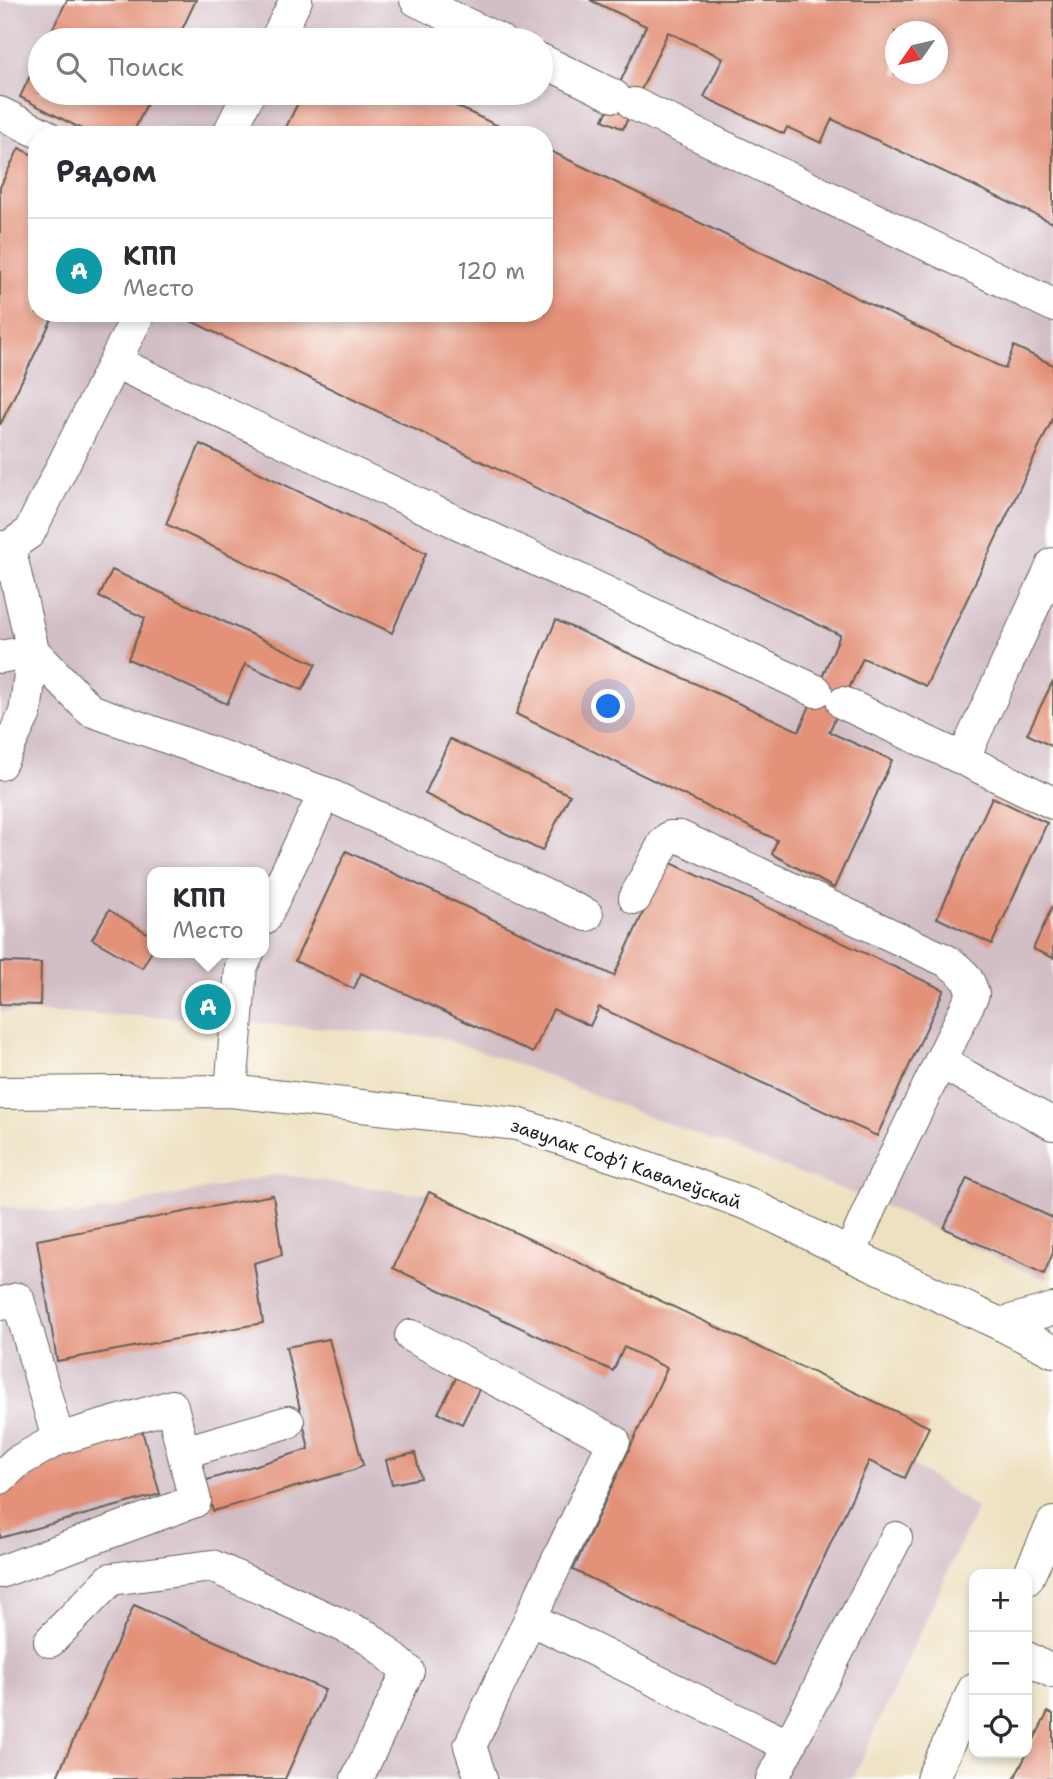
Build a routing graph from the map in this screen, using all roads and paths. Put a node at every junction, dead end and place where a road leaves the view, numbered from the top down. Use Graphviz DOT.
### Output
graph roads {
  1 [pos="296,0"];
  2 [pos="416,0"];
  3 [pos="282,28"];
  4 [pos="474,28"];
  5 [pos="553,66"];
  6 [pos="244,105"];
  7 [pos="0,113"];
  8 [pos="233,126"];
  9 [pos="28,127"];
  10 [pos="1053,305"];
  11 [pos="135,322"];
  12 [pos="115,362"];
  13 [pos="4,547"];
  14 [pos="1053,564"];
  15 [pos="33,650"];
  16 [pos="0,657"];
  17 [pos="963,759"];
  18 [pos="0,764"];
  19 [pos="325,793"];
  20 [pos="1053,803"];
  21 [pos="635,898"];
  22 [pos="269,909"];
  23 [pos="587,915"];
  24 [pos="246,958"];
  25 [pos="940,1062"];
  26 [pos="231,1091"];
  27 [pos="0,1093"];
  28 [pos="1053,1124"];
  29 [pos="850,1254"];
  30 [pos="0,1304"];
  31 [pos="1053,1309"];
  32 [pos="1000,1324"];
  33 [pos="411,1336"];
  34 [pos="1053,1351"];
  35 [pos="288,1422"];
  36 [pos="58,1439"];
  37 [pos="184,1452"];
  38 [pos="0,1478"];
  39 [pos="1053,1523"];
  40 [pos="896,1538"];
  41 [pos="1032,1569"];
  42 [pos="0,1573"];
  43 [pos="531,1619"];
  44 [pos="50,1641"];
  45 [pos="1032,1661"];
  46 [pos="1053,1672"];
  47 [pos="971,1695"];
  48 [pos="789,1746"];
  49 [pos="357,1779"];
  50 [pos="481,1779"];
  51 [pos="772,1779"];
  52 [pos="932,1779"];
  1 -- 3 [label="street"];
  2 -- 4 [label="street"];
  5 -- 10 [label="street"];
  6 -- 8 [label="street"];
  7 -- 9 [label="street"];
  11 -- 12 [label="street"];
  12 -- 13 [label="street"];
  12 -- 17 [label="street"];
  13 -- 15 [label="street"];
  14 -- 17 [label="street"];
  15 -- 16 [label="street"];
  15 -- 18 [label="street"];
  15 -- 19 [label="street"];
  17 -- 20 [label="street"];
  19 -- 22 [label="street"];
  19 -- 23 [label="street"];
  21 -- 25 [label="street"];
  24 -- 26 [label="street"];
  25 -- 28 [label="street"];
  25 -- 29 [label="street"];
  26 -- 27 [label="street, завулак Софʼі Кавалеўскай"];
  26 -- 29 [label="street, завулак Софʼі Кавалеўскай"];
  29 -- 32 [label="street, завулак Софʼі Кавалеўскай"];
  30 -- 36 [label="street"];
  31 -- 32 [label="street"];
  32 -- 34 [label="street, завулак Софʼі Кавалеўскай"];
  33 -- 43 [label="street"];
  35 -- 37 [label="street"];
  36 -- 37 [label="street"];
  36 -- 38 [label="street"];
  37 -- 42 [label="street"];
  39 -- 41 [label="street"];
  40 -- 48 [label="street"];
  43 -- 48 [label="street"];
  43 -- 50 [label="street"];
  44 -- 49 [label="street"];
  45 -- 46 [label="street"];
  47 -- 52 [label="street"];
  48 -- 51 [label="street"];
}
